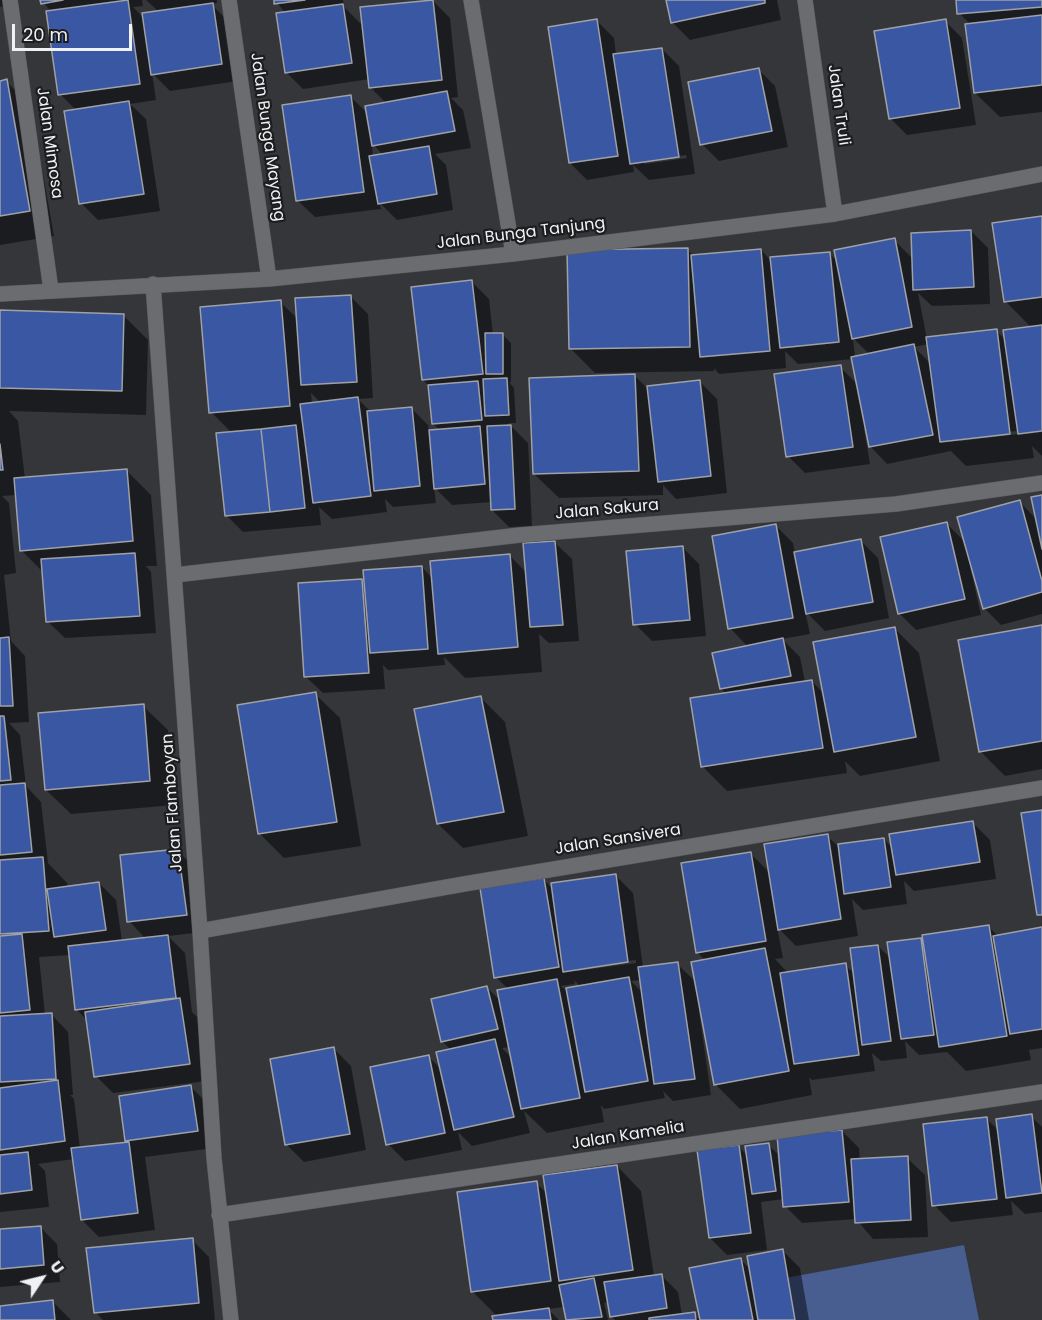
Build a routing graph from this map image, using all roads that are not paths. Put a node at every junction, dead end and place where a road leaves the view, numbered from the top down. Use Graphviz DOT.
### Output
graph roads {
  1 [pos="10,0"];
  2 [pos="229,0"];
  3 [pos="471,0"];
  4 [pos="805,0"];
  5 [pos="1042,174"];
  6 [pos="835,214"];
  7 [pos="513,254"];
  8 [pos="269,279"];
  9 [pos="153,284"];
  10 [pos="51,291"];
  11 [pos="0,294"];
  12 [pos="1042,483"];
  13 [pos="175,575"];
  14 [pos="1042,788"];
  15 [pos="200,931"];
  16 [pos="1042,1092"];
  17 [pos="219,1215"];
  18 [pos="231,1320"];
  1 -- 10 [label="street, Jalan Mimosa"];
  2 -- 8 [label="street, Jalan Bunga Mayang"];
  3 -- 7 [label="street"];
  4 -- 6 [label="street, Jalan Truli"];
  5 -- 6 [label="street, Jalan Bunga Tanjung"];
  6 -- 7 [label="street, Jalan Bunga Tanjung"];
  7 -- 8 [label="street, Jalan Bunga Tanjung"];
  8 -- 9 [label="street, Jalan Bunga Tanjung"];
  9 -- 10 [label="street, Jalan Bunga Tanjung"];
  9 -- 13 [label="street, Jalan Flamboyan"];
  10 -- 11 [label="street, Jalan Bunga Tanjung"];
  12 -- 13 [label="street, Jalan Sakura"];
  13 -- 15 [label="street, Jalan Flamboyan"];
  14 -- 15 [label="street, Jalan Sansivera"];
  15 -- 17 [label="street, Jalan Flamboyan"];
  16 -- 17 [label="street, Jalan Kamelia"];
  17 -- 18 [label="street, Jalan Flamboyan"];
}
